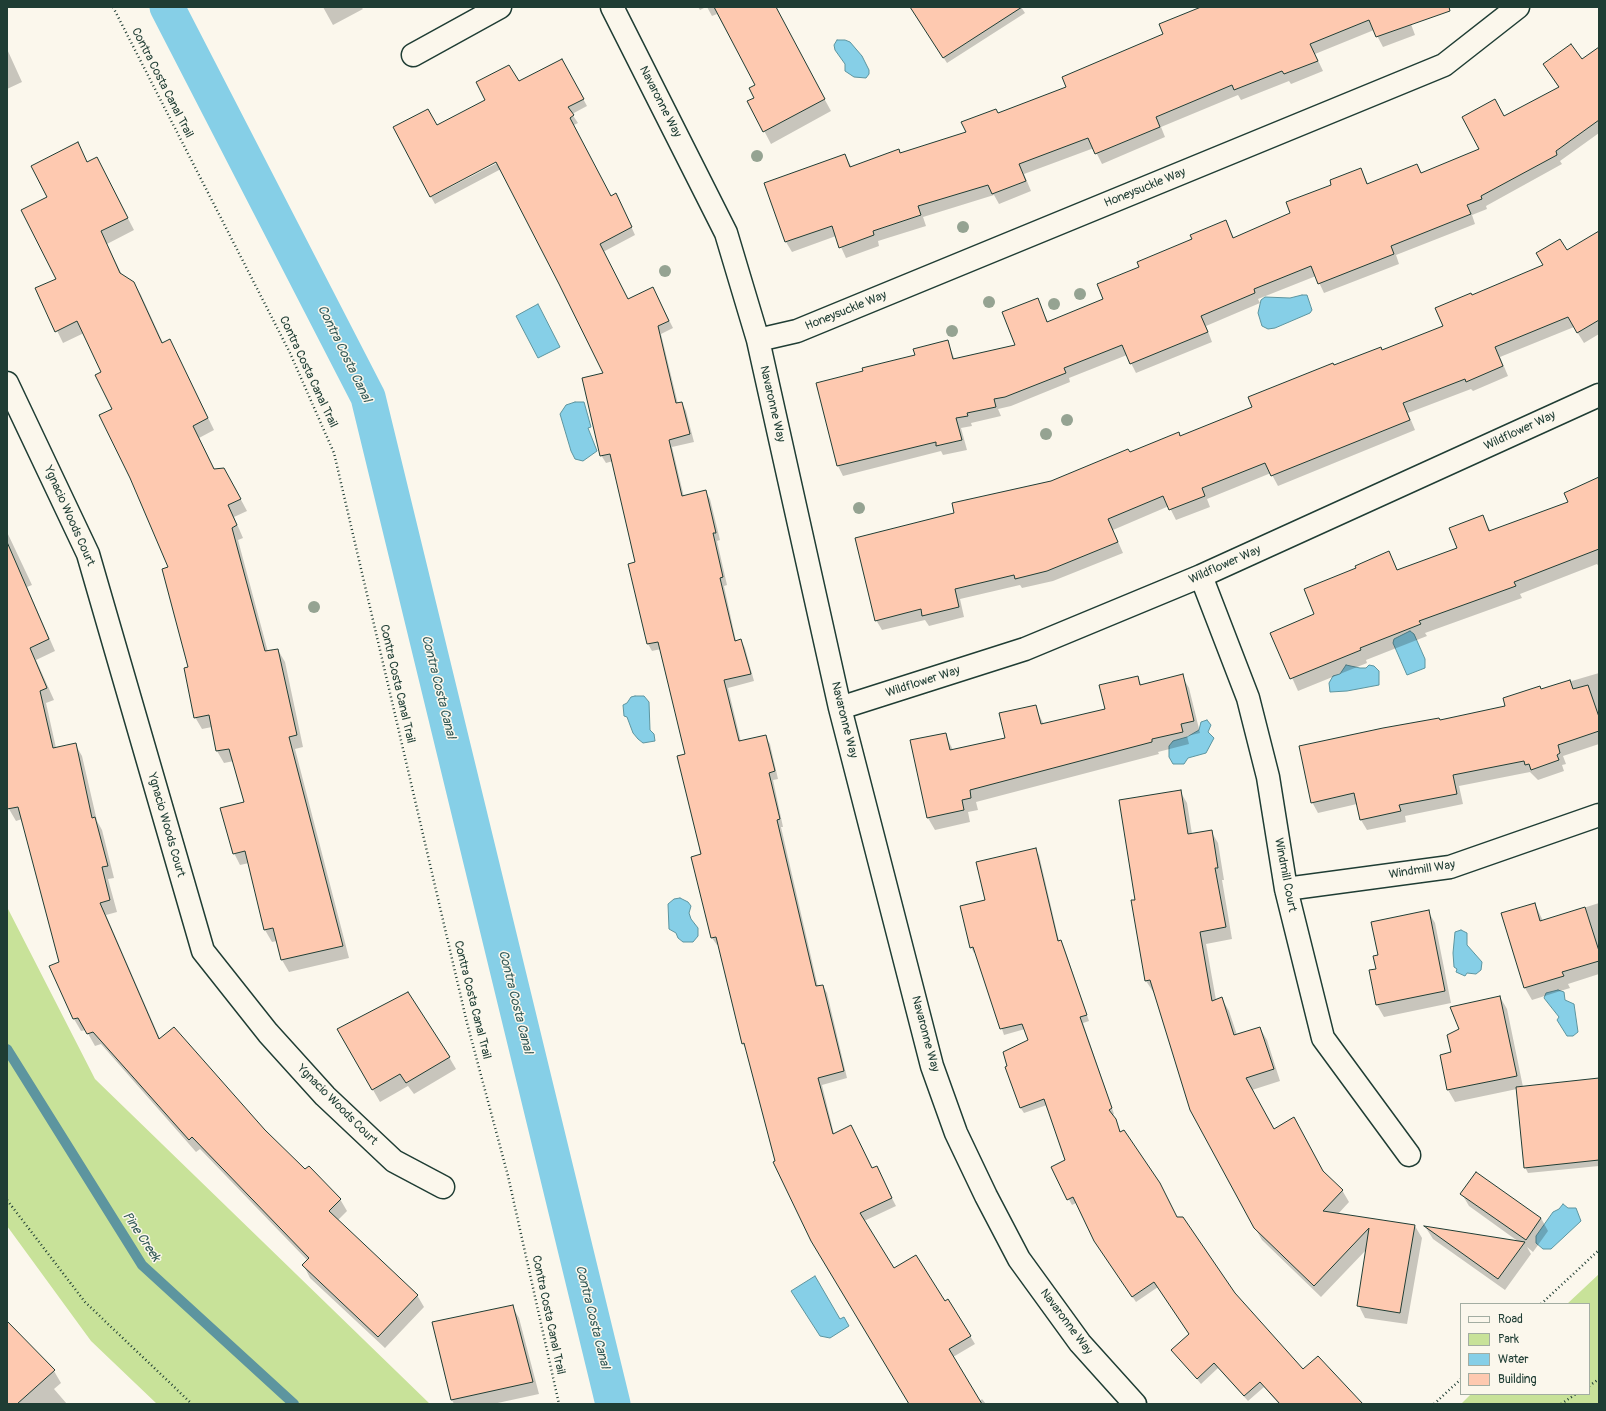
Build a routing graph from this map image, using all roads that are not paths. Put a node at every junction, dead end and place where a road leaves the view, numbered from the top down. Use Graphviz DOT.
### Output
graph roads {
  1 [pos="500,7"];
  2 [pos="612,7"];
  3 [pos="1518,7"];
  4 [pos="413,55"];
  5 [pos="758,340"];
  6 [pos="7,382"];
  7 [pos="1599,394"];
  8 [pos="1201,576"];
  9 [pos="840,708"];
  10 [pos="1599,816"];
  11 [pos="1286,889"];
  12 [pos="1408,1155"];
  13 [pos="443,1187"];
  14 [pos="1135,1404"];
  1 -- 4 [label="street"];
  2 -- 5 [label="street, Navaronne Way"];
  3 -- 5 [label="street, Honeysuckle Way"];
  5 -- 9 [label="street, Navaronne Way"];
  6 -- 13 [label="street, Ygnacio Woods Court"];
  7 -- 8 [label="street, Wildflower Way"];
  8 -- 9 [label="street, Wildflower Way"];
  8 -- 11 [label="street, Windmill Court"];
  9 -- 14 [label="street, Navaronne Way"];
  10 -- 11 [label="street, Windmill Way"];
  11 -- 12 [label="street, Windmill Court"];
}
